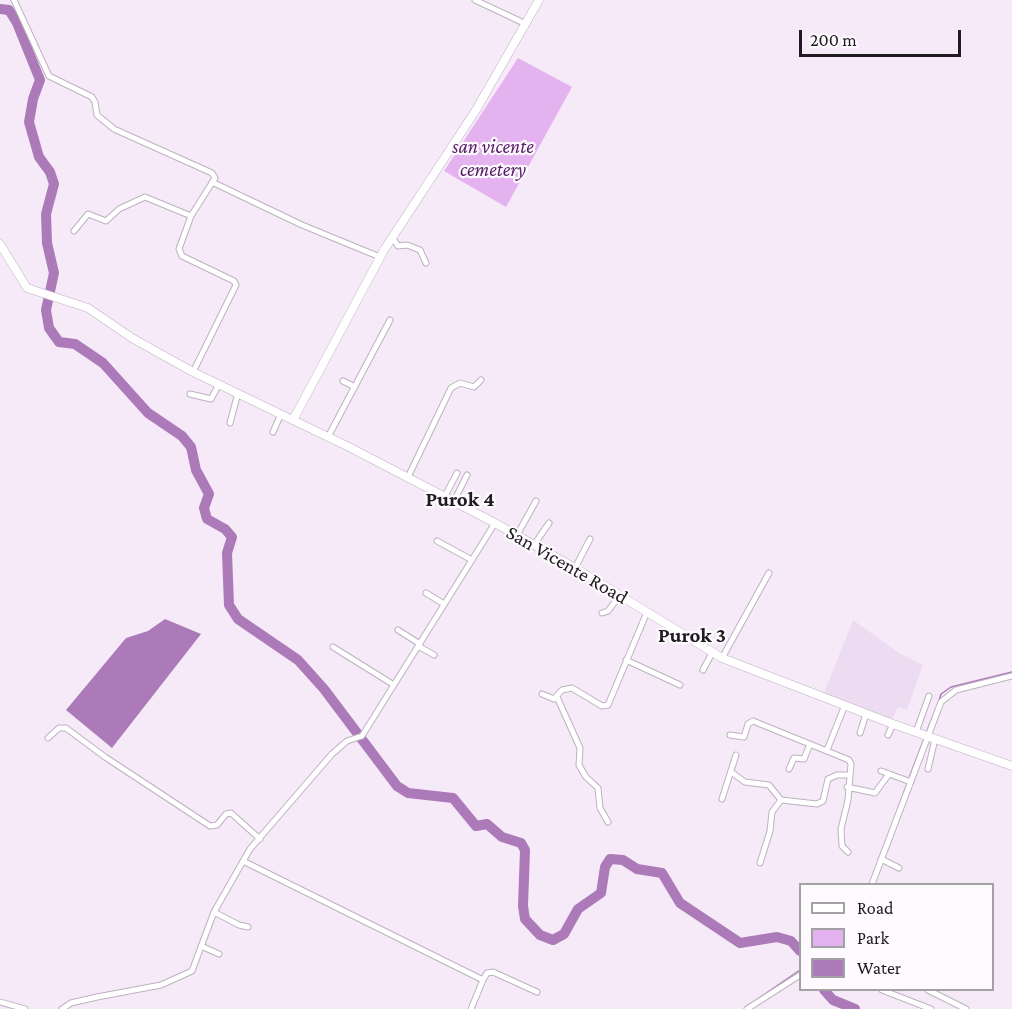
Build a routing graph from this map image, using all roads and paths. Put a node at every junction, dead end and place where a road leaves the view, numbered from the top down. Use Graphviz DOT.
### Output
graph roads {
  1 [pos="14,0"];
  2 [pos="475,0"];
  3 [pos="539,0"];
  4 [pos="489,3"];
  5 [pos="526,24"];
  6 [pos="212,182"];
  7 [pos="192,216"];
  8 [pos="74,231"];
  9 [pos="392,237"];
  10 [pos="0,244"];
  11 [pos="380,257"];
  12 [pos="426,263"];
  13 [pos="390,320"];
  14 [pos="193,372"];
  15 [pos="481,380"];
  16 [pos="343,381"];
  17 [pos="219,384"];
  18 [pos="355,387"];
  19 [pos="238,393"];
  20 [pos="190,394"];
  21 [pos="281,414"];
  22 [pos="293,420"];
  23 [pos="230,423"];
  24 [pos="273,432"];
  25 [pos="328,437"];
  26 [pos="457,473"];
  27 [pos="467,475"];
  28 [pos="408,477"];
  29 [pos="445,496"];
  30 [pos="454,501"];
  31 [pos="536,501"];
  32 [pos="495,522"];
  33 [pos="549,523"];
  34 [pos="517,535"];
  35 [pos="590,539"];
  36 [pos="437,541"];
  37 [pos="534,544"];
  38 [pos="472,560"];
  39 [pos="575,568"];
  40 [pos="770,573"];
  41 [pos="426,593"];
  42 [pos="620,595"];
  43 [pos="444,604"];
  44 [pos="647,612"];
  45 [pos="602,613"];
  46 [pos="398,630"];
  47 [pos="419,645"];
  48 [pos="333,647"];
  49 [pos="712,653"];
  50 [pos="434,655"];
  51 [pos="722,658"];
  52 [pos="626,660"];
  53 [pos="703,670"];
  54 [pos="1012,676"];
  55 [pos="394,685"];
  56 [pos="680,685"];
  57 [pos="542,694"];
  58 [pos="929,696"];
  59 [pos="557,697"];
  60 [pos="844,705"];
  61 [pos="866,714"];
  62 [pos="893,724"];
  63 [pos="916,732"];
  64 [pos="860,733"];
  65 [pos="730,735"];
  66 [pos="888,735"];
  67 [pos="48,738"];
  68 [pos="932,738"];
  69 [pos="810,744"];
  70 [pos="826,750"];
  71 [pos="736,755"];
  72 [pos="1011,763"];
  73 [pos="928,769"];
  74 [pos="789,770"];
  75 [pos="880,771"];
  76 [pos="731,772"];
  77 [pos="890,774"];
  78 [pos="849,775"];
  79 [pos="911,782"];
  80 [pos="848,787"];
  81 [pos="722,799"];
  82 [pos="781,800"];
  83 [pos="608,822"];
  84 [pos="260,838"];
  85 [pos="848,852"];
  86 [pos="881,859"];
  87 [pos="243,861"];
  88 [pos="760,863"];
  89 [pos="899,868"];
  90 [pos="873,883"];
  91 [pos="214,912"];
  92 [pos="248,927"];
  93 [pos="201,946"];
  94 [pos="219,954"];
  95 [pos="799,976"];
  96 [pos="483,980"];
  97 [pos="885,991"];
  98 [pos="537,992"];
  99 [pos="938,992"];
  100 [pos="0,1002"];
  101 [pos="25,1009"];
  102 [pos="62,1009"];
  103 [pos="471,1009"];
  104 [pos="747,1009"];
  105 [pos="931,1009"];
  106 [pos="966,1009"];
  1 -- 6 [label="street"];
  2 -- 4 [label="street"];
  3 -- 5 [label="street"];
  4 -- 5 [label="street"];
  5 -- 9 [label="street"];
  6 -- 7 [label="street"];
  6 -- 11 [label="street"];
  7 -- 8 [label="street"];
  7 -- 14 [label="street"];
  9 -- 11 [label="street"];
  9 -- 12 [label="street"];
  10 -- 14 [label="street, San Vicente Road"];
  11 -- 22 [label="street"];
  13 -- 18 [label="street"];
  14 -- 17 [label="street, San Vicente Road"];
  15 -- 28 [label="street"];
  16 -- 18 [label="street"];
  17 -- 19 [label="street, San Vicente Road"];
  17 -- 20 [label="street"];
  18 -- 25 [label="street"];
  19 -- 21 [label="street, San Vicente Road"];
  19 -- 23 [label="street"];
  21 -- 22 [label="street, San Vicente Road"];
  21 -- 24 [label="street"];
  22 -- 25 [label="street, San Vicente Road"];
  25 -- 28 [label="street, San Vicente Road"];
  26 -- 29 [label="street"];
  27 -- 30 [label="street"];
  28 -- 29 [label="street, San Vicente Road"];
  29 -- 30 [label="street, San Vicente Road"];
  30 -- 32 [label="street, San Vicente Road"];
  31 -- 34 [label="street"];
  32 -- 34 [label="street, San Vicente Road"];
  32 -- 38 [label="street"];
  33 -- 37 [label="street"];
  34 -- 37 [label="street, San Vicente Road"];
  35 -- 39 [label="street"];
  36 -- 38 [label="street"];
  37 -- 39 [label="street, San Vicente Road"];
  38 -- 43 [label="street"];
  39 -- 42 [label="street, San Vicente Road"];
  40 -- 51 [label="street"];
  41 -- 43 [label="street"];
  42 -- 44 [label="street, San Vicente Road"];
  42 -- 45 [label="street"];
  43 -- 47 [label="street"];
  44 -- 49 [label="street, San Vicente Road"];
  44 -- 52 [label="street"];
  46 -- 47 [label="street"];
  47 -- 50 [label="street"];
  47 -- 55 [label="street"];
  48 -- 55 [label="street"];
  49 -- 51 [label="street, San Vicente Road"];
  49 -- 53 [label="street"];
  51 -- 60 [label="street, San Vicente Road"];
  52 -- 56 [label="street"];
  52 -- 59 [label="street"];
  54 -- 68 [label="street"];
  55 -- 84 [label="street"];
  57 -- 59 [label="street"];
  58 -- 63 [label="street"];
  59 -- 83 [label="street"];
  60 -- 61 [label="street, San Vicente Road"];
  60 -- 70 [label="street"];
  61 -- 62 [label="street, San Vicente Road"];
  61 -- 64 [label="street"];
  62 -- 63 [label="street, San Vicente Road"];
  62 -- 66 [label="street"];
  63 -- 68 [label="street, San Vicente Road"];
  65 -- 69 [label="street"];
  67 -- 84 [label="street"];
  68 -- 72 [label="street, San Vicente Road"];
  68 -- 73 [label="street"];
  68 -- 79 [label="street"];
  69 -- 70 [label="street"];
  69 -- 74 [label="street"];
  70 -- 78 [label="street"];
  71 -- 76 [label="street"];
  75 -- 77 [label="street"];
  76 -- 81 [label="street"];
  76 -- 82 [label="street"];
  77 -- 79 [label="street"];
  77 -- 80 [label="street"];
  78 -- 80 [label="street"];
  78 -- 82 [label="street"];
  79 -- 86 [label="street"];
  80 -- 85 [label="street"];
  82 -- 88 [label="street"];
  84 -- 87 [label="street"];
  86 -- 89 [label="street"];
  86 -- 90 [label="street"];
  87 -- 91 [label="street"];
  87 -- 96 [label="street"];
  91 -- 92 [label="street"];
  91 -- 93 [label="street"];
  93 -- 94 [label="street"];
  93 -- 102 [label="street"];
  95 -- 104 [label="street"];
  96 -- 98 [label="street"];
  96 -- 103 [label="street"];
  97 -- 105 [label="street"];
  99 -- 106 [label="street"];
  100 -- 101 [label="street"];
}
